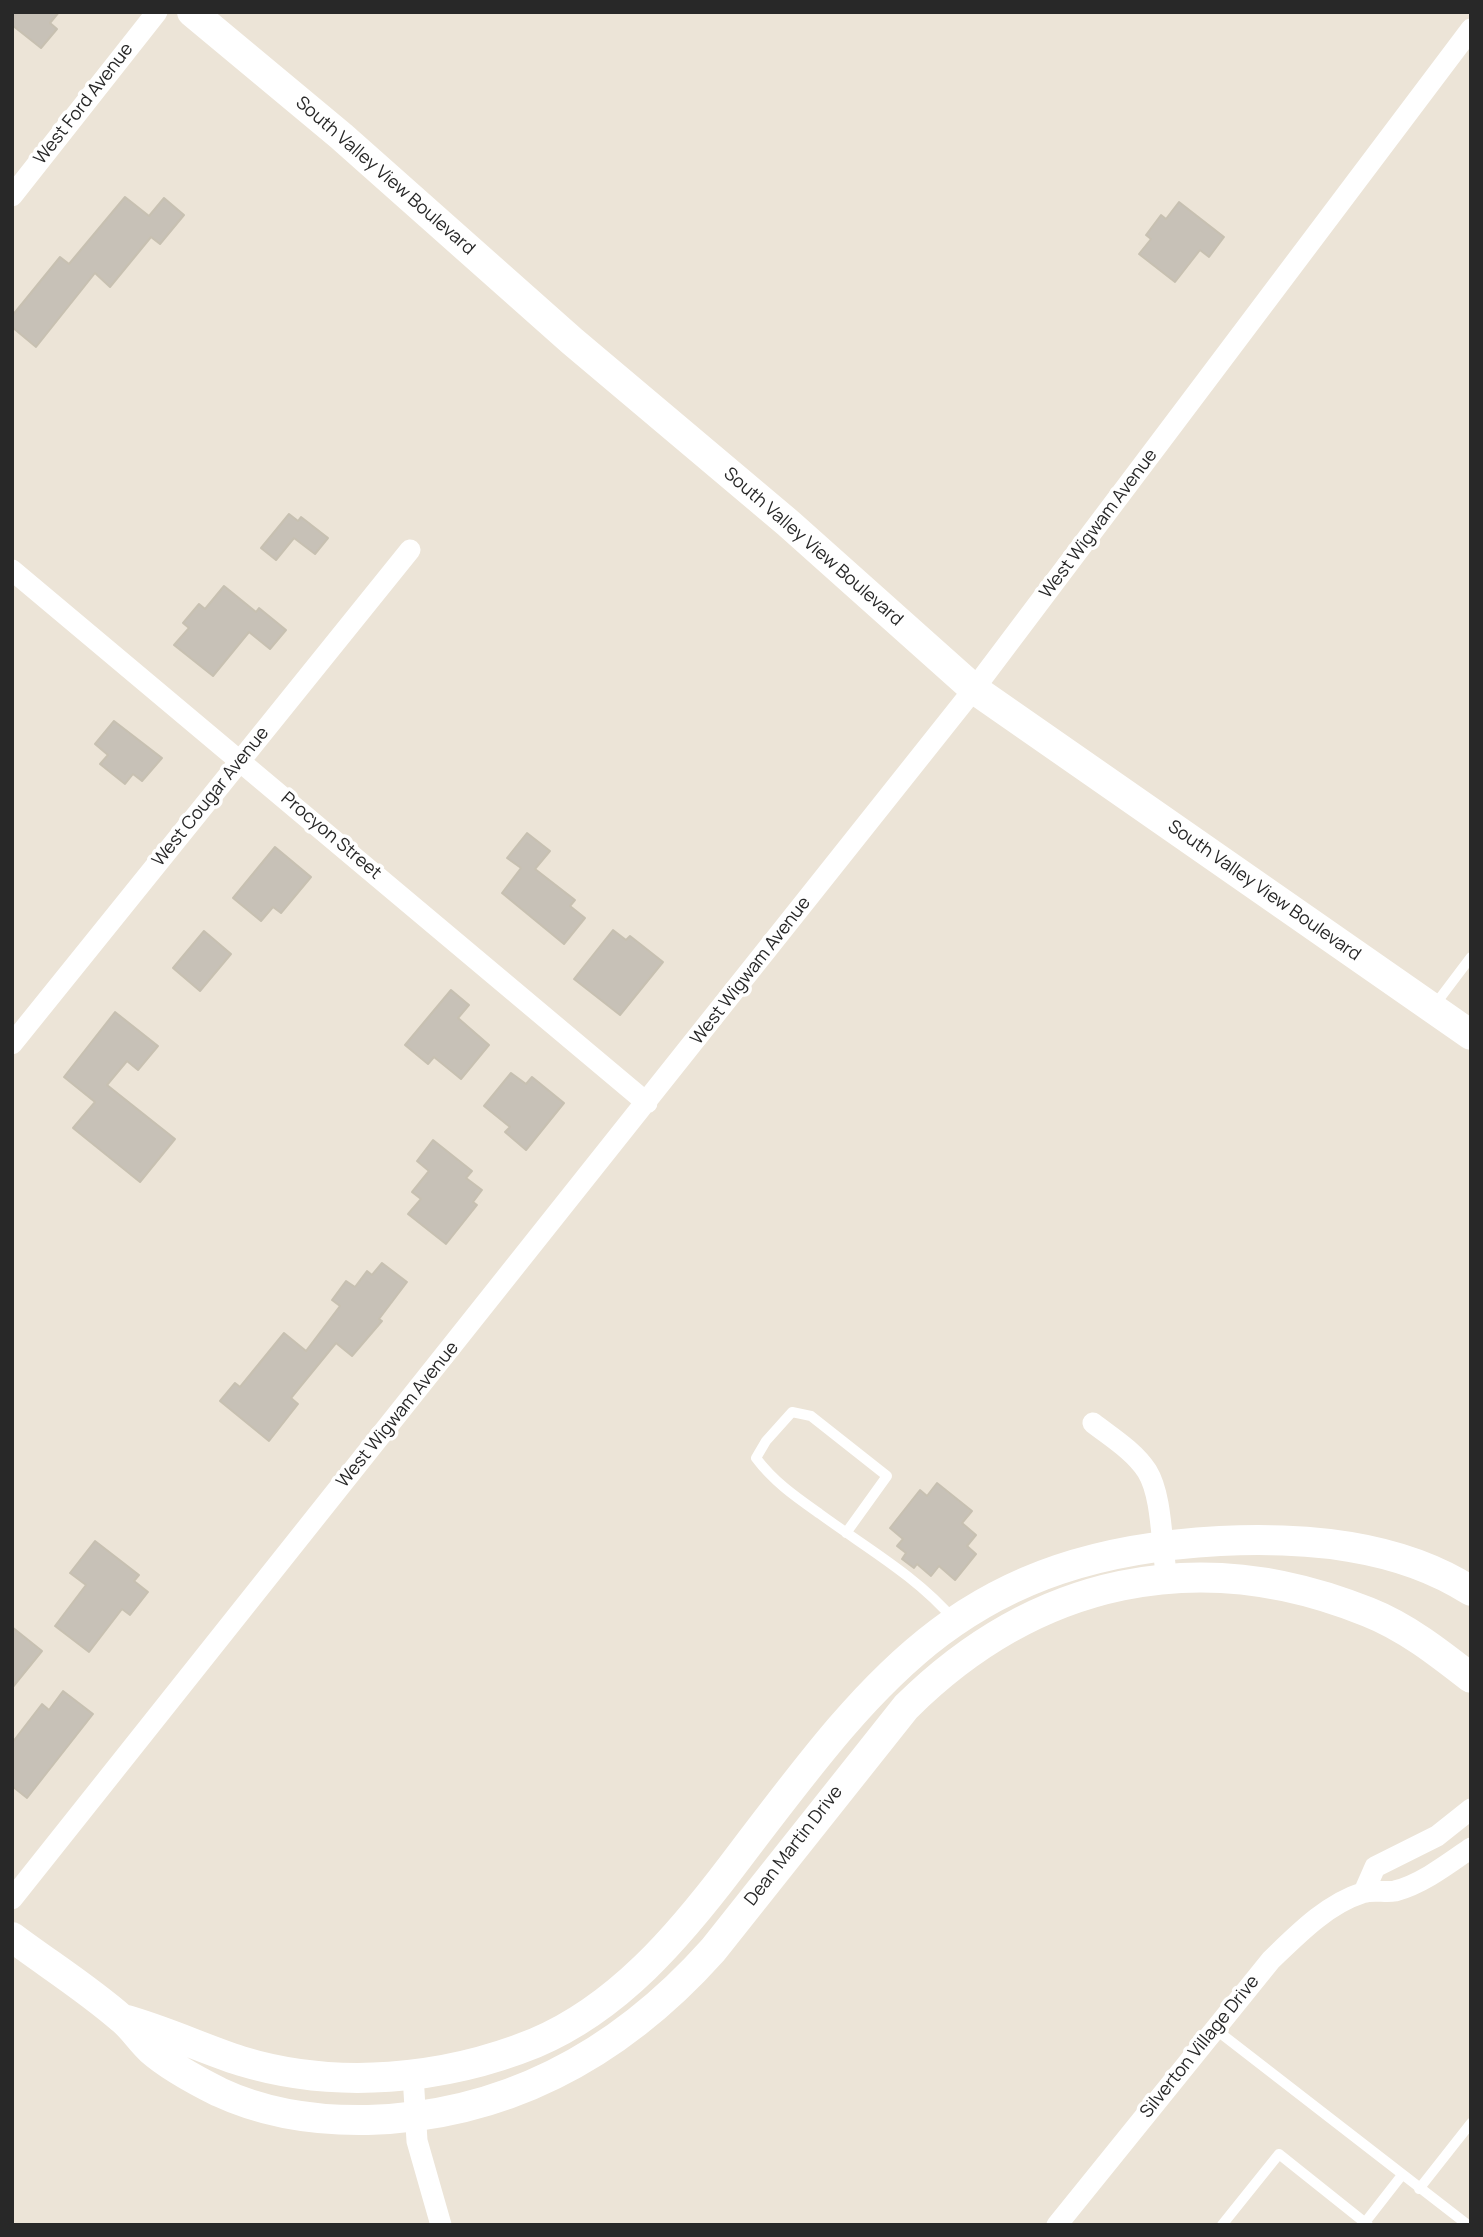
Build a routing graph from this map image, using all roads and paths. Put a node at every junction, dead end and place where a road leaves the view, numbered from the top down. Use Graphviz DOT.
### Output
graph roads {
  1 [pos="157,12"];
  2 [pos="192,12"];
  3 [pos="1471,29"];
  4 [pos="12,196"];
  5 [pos="410,550"];
  6 [pos="12,570"];
  7 [pos="975,689"];
  8 [pos="241,760"];
  9 [pos="1471,957"];
  10 [pos="1433,1008"];
  11 [pos="1471,1035"];
  12 [pos="12,1044"];
  13 [pos="647,1103"];
  14 [pos="1093,1423"];
  15 [pos="846,1533"];
  16 [pos="1161,1546"];
  17 [pos="1167,1578"];
  18 [pos="1471,1591"];
  19 [pos="954,1620"];
  20 [pos="1406,1632"];
  21 [pos="1471,1655"];
  22 [pos="1471,1678"];
  23 [pos="880,1735"];
  24 [pos="818,1757"];
  25 [pos="846,1780"];
  26 [pos="1471,1809"];
  27 [pos="1471,1848"];
  28 [pos="1364,1892"];
  29 [pos="12,1899"];
  30 [pos="12,1937"];
  31 [pos="123,2019"];
  32 [pos="1215,2029"];
  33 [pos="413,2075"];
  34 [pos="416,2118"];
  35 [pos="1471,2123"];
  36 [pos="1402,2175"];
  37 [pos="1419,2189"];
  38 [pos="1366,2224"];
  39 [pos="441,2225"];
  40 [pos="1057,2225"];
  41 [pos="1222,2225"];
  42 [pos="1468,2225"];
  1 -- 4 [label="street, West Ford Avenue"];
  2 -- 7 [label="street, South Valley View Boulevard"];
  3 -- 7 [label="street, West Wigwam Avenue"];
  5 -- 8 [label="street, West Cougar Avenue"];
  6 -- 8 [label="street, Procyon Street"];
  7 -- 10 [label="street, South Valley View Boulevard"];
  7 -- 13 [label="street, West Wigwam Avenue"];
  8 -- 12 [label="street, West Cougar Avenue"];
  8 -- 13 [label="street, Procyon Street"];
  9 -- 10 [label="lane"];
  10 -- 11 [label="street, South Valley View Boulevard"];
  13 -- 29 [label="street, West Wigwam Avenue"];
  14 -- 16 [label="street"];
  15 -- 15 [label="lane"];
  15 -- 19 [label="lane"];
  16 -- 17 [label="street"];
  16 -- 18 [label="street, Dean Martin Drive"];
  16 -- 19 [label="street, Dean Martin Drive"];
  17 -- 20 [label="street, Dean Martin Drive"];
  17 -- 23 [label="street, Dean Martin Drive"];
  19 -- 23 [label="street"];
  19 -- 24 [label="street, Dean Martin Drive"];
  20 -- 21 [label="street"];
  20 -- 22 [label="street, Dean Martin Drive"];
  23 -- 25 [label="street, Dean Martin Drive"];
  24 -- 25 [label="street"];
  24 -- 33 [label="street, Dean Martin Drive"];
  25 -- 34 [label="street, Dean Martin Drive"];
  26 -- 28 [label="street"];
  27 -- 28 [label="street, Silverton Village Drive"];
  28 -- 32 [label="street, Silverton Village Drive"];
  30 -- 31 [label="street, Dean Martin Drive"];
  31 -- 33 [label="street, Dean Martin Drive"];
  31 -- 34 [label="street, Dean Martin Drive"];
  32 -- 36 [label="lane"];
  32 -- 40 [label="street, Silverton Village Drive"];
  33 -- 34 [label="street"];
  34 -- 39 [label="street"];
  35 -- 37 [label="lane"];
  36 -- 37 [label="lane"];
  36 -- 38 [label="lane"];
  37 -- 42 [label="lane"];
  38 -- 41 [label="lane"];
}
